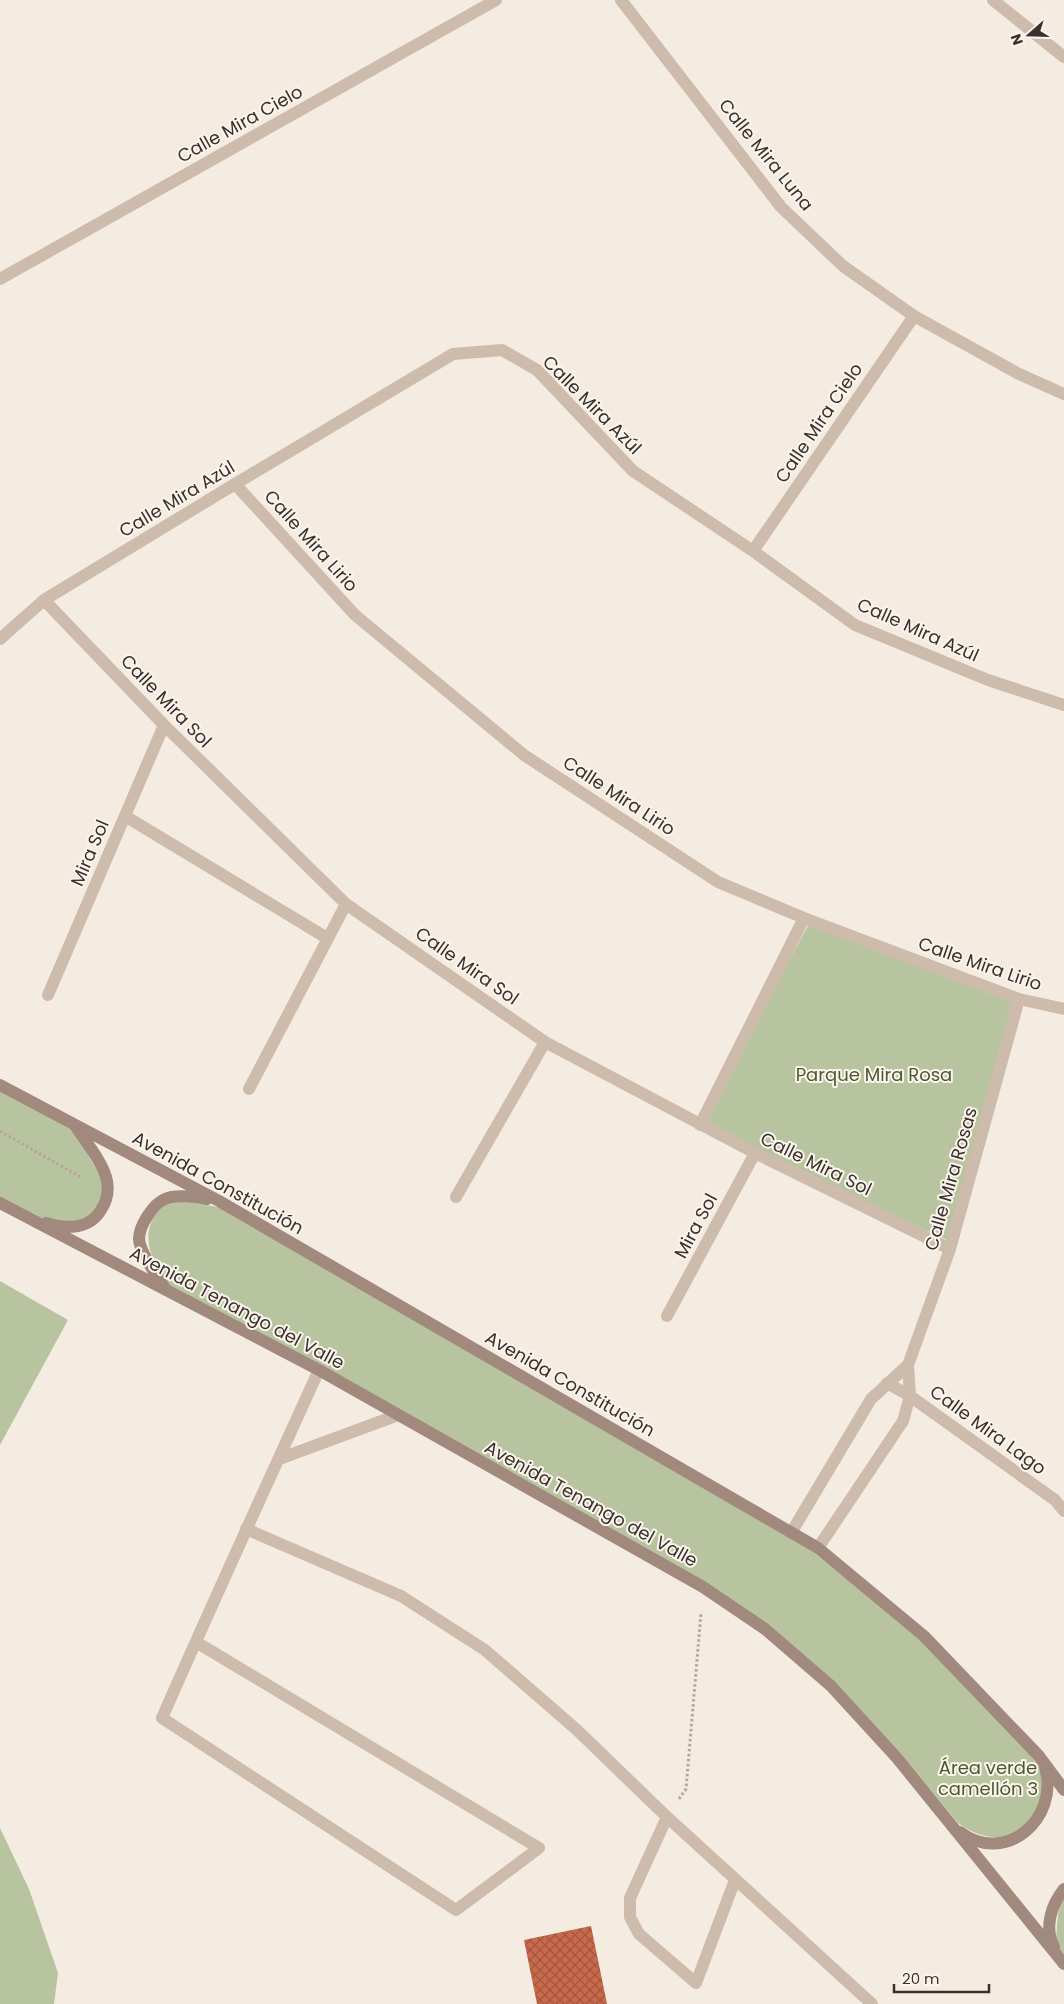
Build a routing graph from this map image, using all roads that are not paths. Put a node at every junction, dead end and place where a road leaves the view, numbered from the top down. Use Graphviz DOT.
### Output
graph roads {
  1 [pos="496,0"];
  2 [pos="622,0"];
  3 [pos="993,0"];
  4 [pos="1064,57"];
  5 [pos="0,279"];
  6 [pos="914,316"];
  7 [pos="1064,394"];
  8 [pos="235,484"];
  9 [pos="753,551"];
  10 [pos="44,600"];
  11 [pos="0,639"];
  12 [pos="1064,705"];
  13 [pos="164,725"];
  14 [pos="125,816"];
  15 [pos="346,904"];
  16 [pos="804,918"];
  17 [pos="327,938"];
  18 [pos="48,995"];
  19 [pos="1019,1000"];
  20 [pos="1064,1009"];
  21 [pos="545,1042"];
  22 [pos="0,1085"];
  23 [pos="249,1089"];
  24 [pos="75,1125"];
  25 [pos="700,1125"];
  26 [pos="755,1153"];
  27 [pos="456,1196"];
  28 [pos="220,1201"];
  29 [pos="0,1203"];
  30 [pos="29,1219"];
  31 [pos="950,1249"];
  32 [pos="166,1291"];
  33 [pos="667,1316"];
  34 [pos="908,1365"];
  35 [pos="320,1370"];
  36 [pos="887,1384"];
  37 [pos="910,1396"];
  38 [pos="398,1416"];
  39 [pos="279,1459"];
  40 [pos="1060,1497"];
  41 [pos="1064,1511"];
  42 [pos="246,1529"];
  43 [pos="791,1532"];
  44 [pos="818,1548"];
  45 [pos="196,1642"];
  46 [pos="1039,1756"];
  47 [pos="1064,1790"];
  48 [pos="667,1817"];
  49 [pos="954,1827"];
  50 [pos="736,1880"];
  51 [pos="1064,1889"];
  52 [pos="1061,1960"];
  53 [pos="872,2004"];
  1 -- 5 [label="street, Calle Mira Cielo"];
  2 -- 6 [label="street, Calle Mira Luna"];
  3 -- 4 [label="street"];
  6 -- 7 [label="street, Calle Mira Luna"];
  6 -- 9 [label="street, Calle Mira Cielo"];
  8 -- 9 [label="street, Calle Mira Azúl"];
  8 -- 10 [label="street, Calle Mira Azúl"];
  8 -- 16 [label="street, Calle Mira Lirio"];
  9 -- 12 [label="street, Calle Mira Azúl"];
  10 -- 11 [label="street, Calle Mira Azúl"];
  10 -- 13 [label="street, Calle Mira Sol"];
  13 -- 14 [label="street, Mira Sol"];
  13 -- 15 [label="street, Calle Mira Sol"];
  14 -- 17 [label="street"];
  14 -- 18 [label="street, Mira Sol"];
  15 -- 17 [label="street"];
  15 -- 21 [label="street, Calle Mira Sol"];
  16 -- 19 [label="street, Calle Mira Lirio"];
  16 -- 25 [label="street"];
  17 -- 23 [label="street"];
  19 -- 20 [label="street, Calle Mira Lirio"];
  19 -- 31 [label="street, Calle Mira Rosas"];
  21 -- 25 [label="street, Calle Mira Sol"];
  21 -- 27 [label="street"];
  22 -- 24 [label="main road, Avenida Constitución"];
  24 -- 28 [label="main road, Avenida Constitución"];
  24 -- 30 [label="main road"];
  25 -- 26 [label="street, Calle Mira Sol"];
  26 -- 31 [label="street, Calle Mira Sol"];
  26 -- 33 [label="street, Mira Sol"];
  28 -- 32 [label="main road"];
  28 -- 43 [label="main road, Avenida Constitución"];
  29 -- 30 [label="main road, Avenida Tenango del Valle"];
  30 -- 32 [label="main road, Avenida Tenango del Valle"];
  31 -- 34 [label="street, Calle Mira Rosas"];
  32 -- 35 [label="main road, Avenida Tenango del Valle"];
  34 -- 36 [label="street, Calle Mira Rosas"];
  34 -- 37 [label="street, Calle Mira Rosas"];
  35 -- 38 [label="main road, Avenida Tenango del Valle"];
  35 -- 39 [label="street"];
  36 -- 37 [label="street, Calle Mira Lago"];
  36 -- 43 [label="street, Calle Mira Rosas"];
  37 -- 40 [label="street, Calle Mira Lago"];
  37 -- 44 [label="street, Calle Mira Rosas"];
  38 -- 39 [label="street"];
  38 -- 49 [label="main road, Avenida Tenango del Valle"];
  39 -- 42 [label="street"];
  40 -- 41 [label="street, Calle Mira Lago"];
  42 -- 45 [label="street"];
  42 -- 48 [label="street"];
  43 -- 44 [label="main road, Avenida Constitución"];
  44 -- 46 [label="main road, Avenida Constitución"];
  45 -- 45 [label="street"];
  46 -- 47 [label="main road, Avenida Constitución"];
  46 -- 49 [label="main road"];
  48 -- 50 [label="street"];
  48 -- 50 [label="street"];
  49 -- 52 [label="main road, Avenida Tenango del Valle"];
  50 -- 53 [label="street"];
  51 -- 52 [label="main road"];
}
